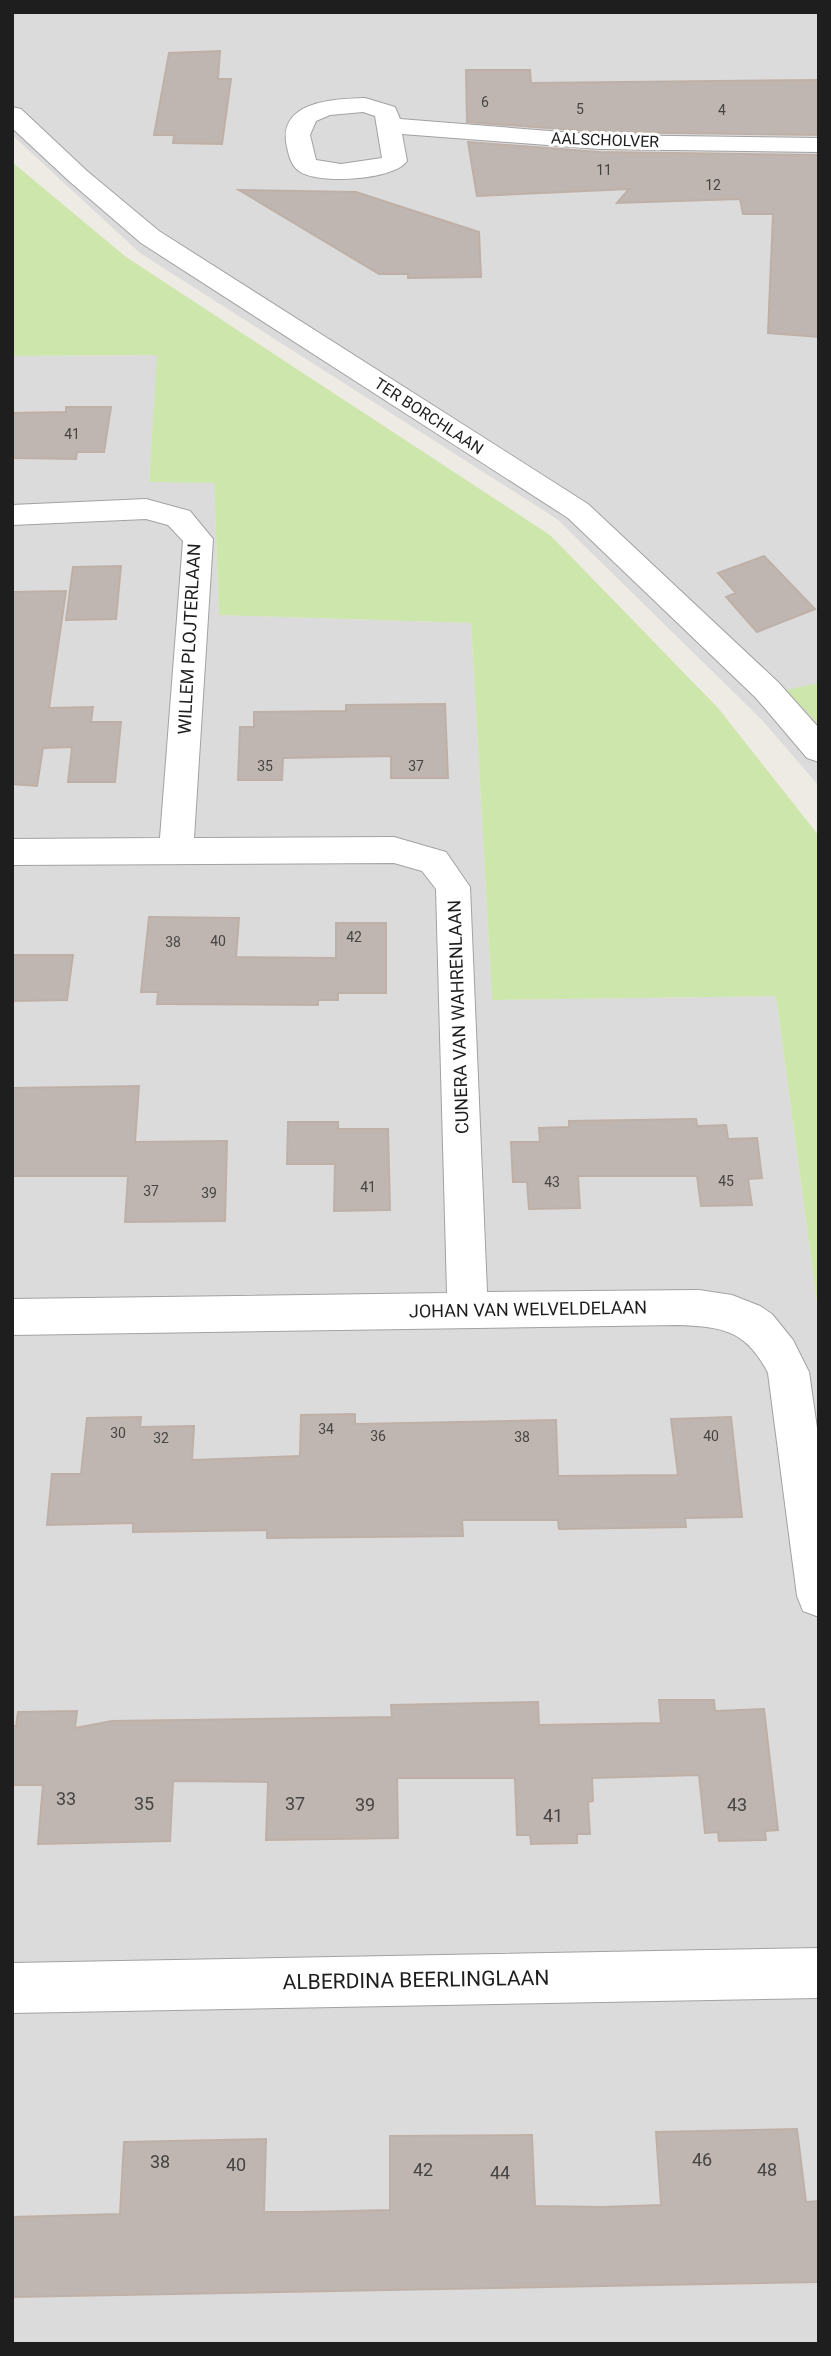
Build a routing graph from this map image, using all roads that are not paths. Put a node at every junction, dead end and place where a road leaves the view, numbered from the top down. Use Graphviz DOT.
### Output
graph roads {
  1 [pos="12,114"];
  2 [pos="391,126"];
  3 [pos="819,145"];
  4 [pos="12,515"];
  5 [pos="819,750"];
  6 [pos="176,850"];
  7 [pos="12,852"];
  8 [pos="468,1309"];
  9 [pos="12,1317"];
  10 [pos="819,1596"];
  11 [pos="819,1973"];
  12 [pos="12,1988"];
  1 -- 5 [label="street, TER BORCHLAAN"];
  2 -- 3 [label="street, AALSCHOLVER"];
  4 -- 6 [label="street, WILLEM PLOJTERLAAN"];
  6 -- 7 [label="street, CUNERA VAN WAHRENLAAN"];
  6 -- 8 [label="street, CUNERA VAN WAHRENLAAN"];
  8 -- 9 [label="street, JOHAN VAN WELVELDELAAN"];
  8 -- 10 [label="street, JOHAN VAN WELVELDELAAN"];
  11 -- 12 [label="street, ALBERDINA BEERLINGLAAN"];
}
